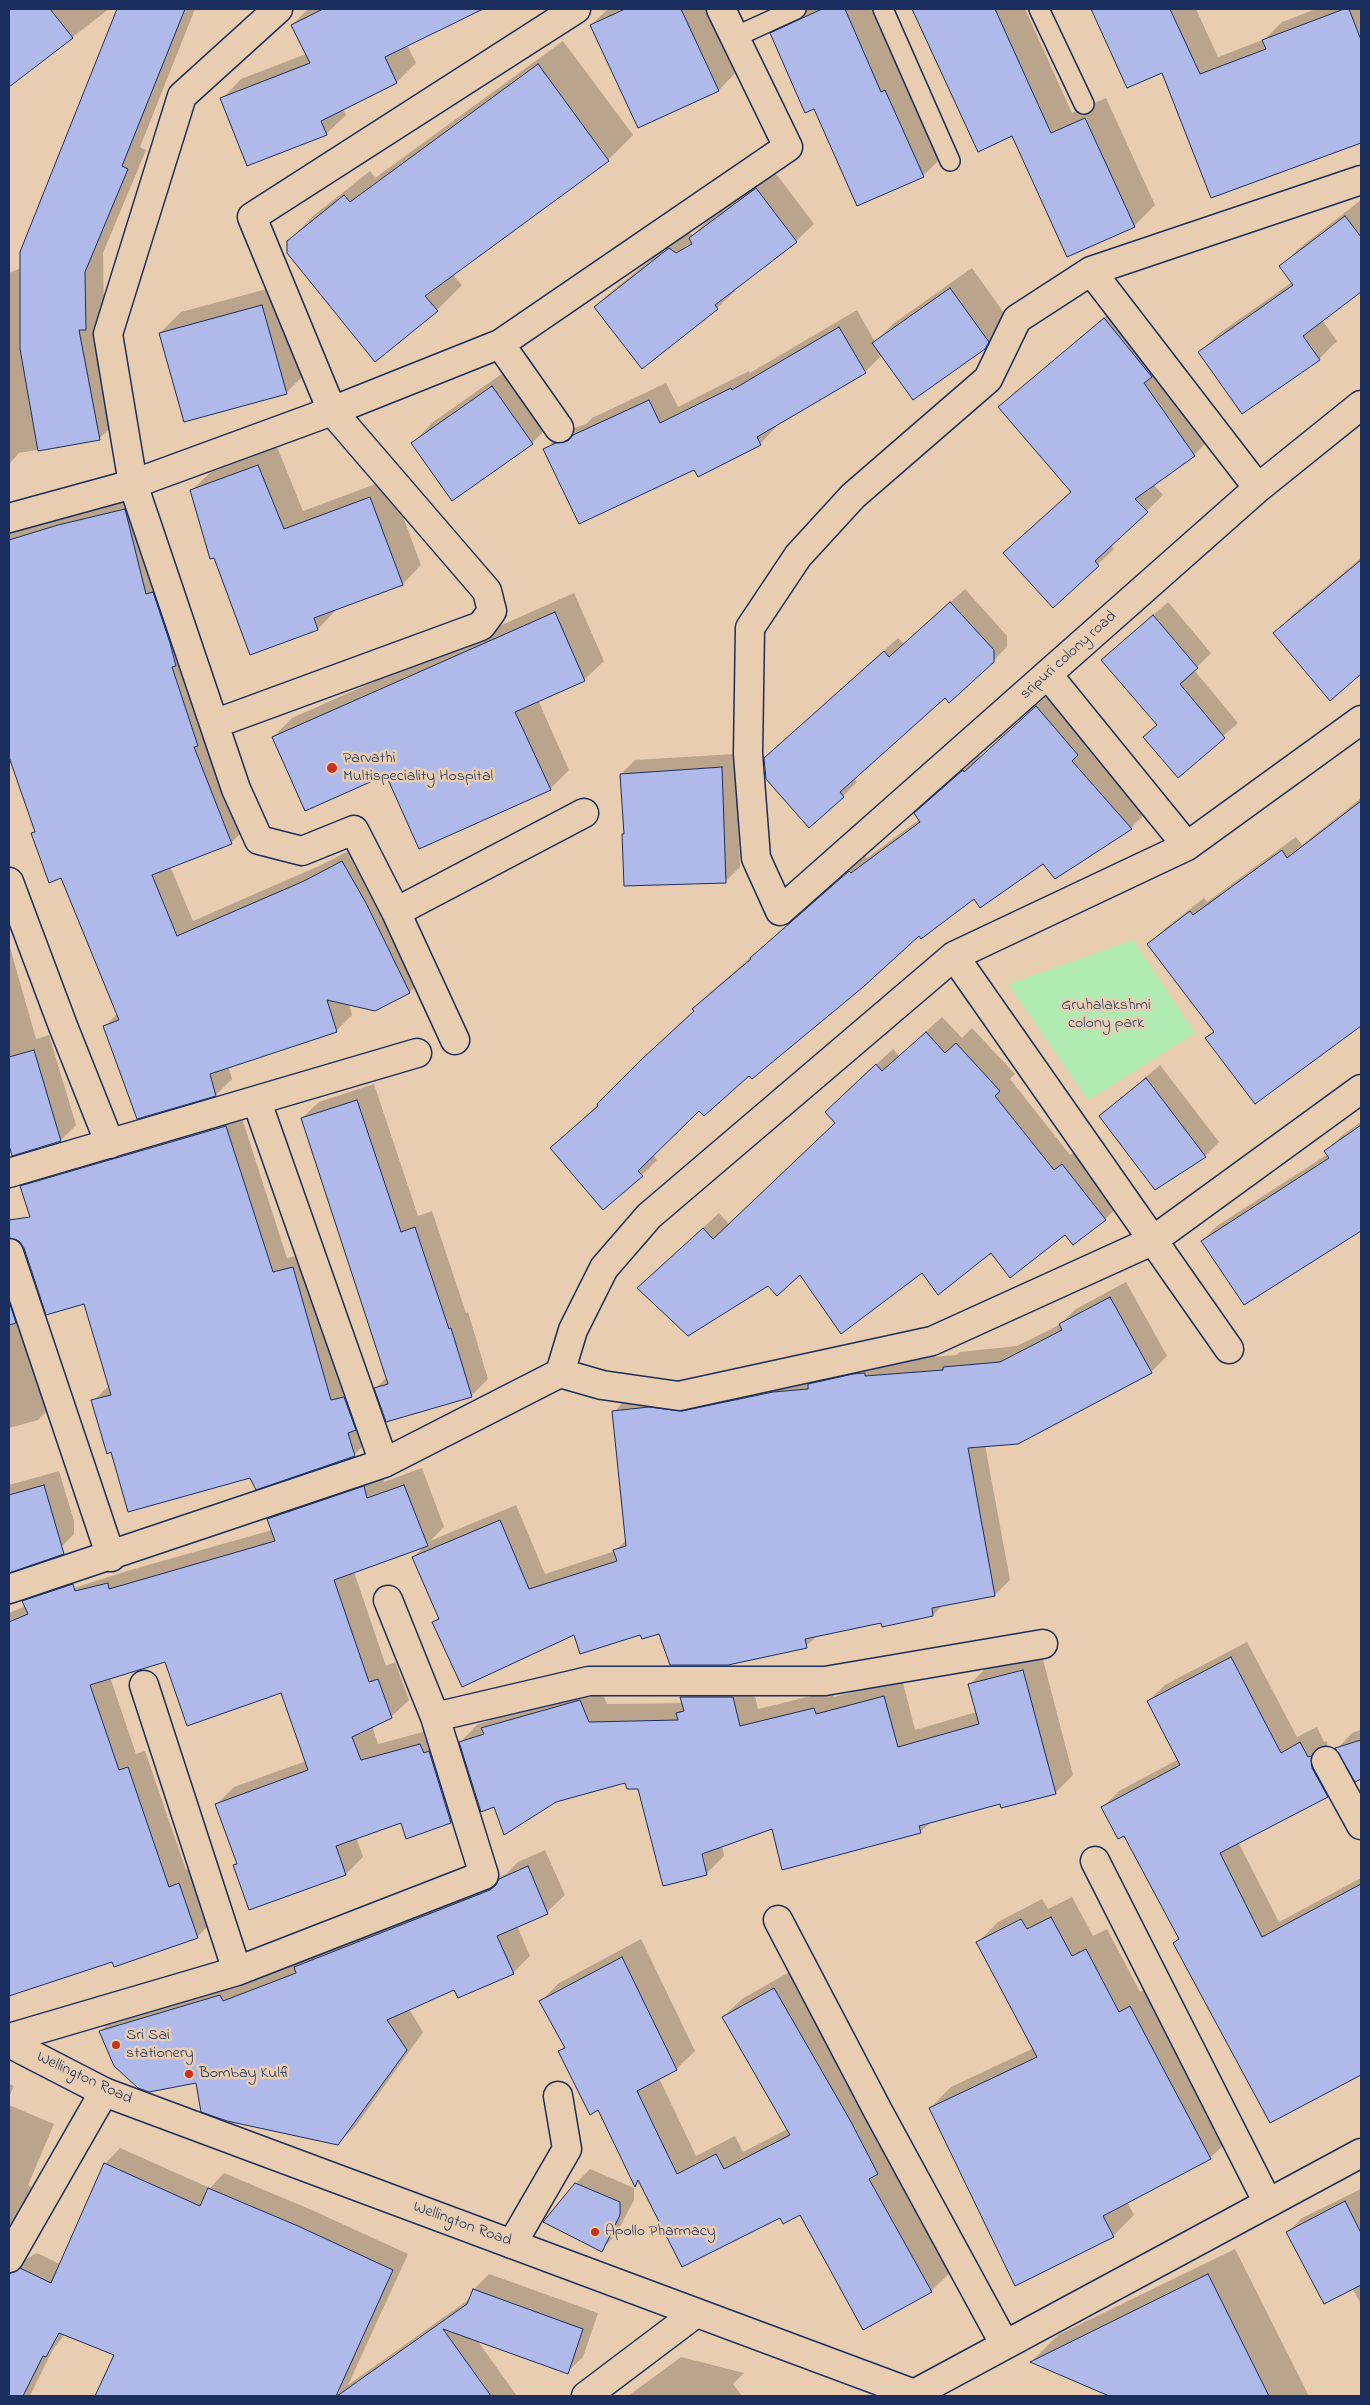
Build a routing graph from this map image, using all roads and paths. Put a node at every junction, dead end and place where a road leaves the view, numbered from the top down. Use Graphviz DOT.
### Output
graph roads {
  1 [pos="278,9"];
  2 [pos="576,9"];
  3 [pos="722,9"];
  4 [pos="796,9"];
  5 [pos="883,9"];
  6 [pos="1039,9"];
  7 [pos="735,37"];
  8 [pos="1084,104"];
  9 [pos="950,161"];
  10 [pos="1361,180"];
  11 [pos="1091,271"];
  12 [pos="500,344"];
  13 [pos="1361,405"];
  14 [pos="332,410"];
  15 [pos="559,428"];
  16 [pos="133,484"];
  17 [pos="1258,488"];
  18 [pos="9,518"];
  19 [pos="1048,675"];
  20 [pos="1361,720"];
  21 [pos="214,724"];
  22 [pos="584,813"];
  23 [pos="1187,846"];
  24 [pos="9,882"];
  25 [pos="396,912"];
  26 [pos="954,956"];
  27 [pos="455,1040"];
  28 [pos="417,1053"];
  29 [pos="1361,1089"];
  30 [pos="257,1102"];
  31 [pos="110,1144"];
  32 [pos="9,1173"];
  33 [pos="1152,1241"];
  34 [pos="9,1253"];
  35 [pos="1229,1349"];
  36 [pos="560,1373"];
  37 [pos="384,1463"];
  38 [pos="111,1557"];
  39 [pos="9,1590"];
  40 [pos="388,1600"];
  41 [pos="1043,1644"];
  42 [pos="144,1685"];
  43 [pos="435,1717"];
  44 [pos="1326,1761"];
  45 [pos="1361,1825"];
  46 [pos="1095,1861"];
  47 [pos="778,1920"];
  48 [pos="237,1970"];
  49 [pos="9,2038"];
  50 [pos="9,2043"];
  51 [pos="104,2092"];
  52 [pos="558,2096"];
  53 [pos="1361,2153"];
  54 [pos="1268,2203"];
  55 [pos="512,2244"];
  56 [pos="9,2258"];
  57 [pos="696,2313"];
  58 [pos="1005,2345"];
  59 [pos="917,2395"];
  60 [pos="586,2396"];
  1 -- 16 [label="street"];
  2 -- 14 [label="street"];
  3 -- 7 [label="street"];
  4 -- 7 [label="lane"];
  5 -- 9 [label="lane"];
  6 -- 8 [label="lane"];
  7 -- 12 [label="street"];
  10 -- 11 [label="street"];
  11 -- 17 [label="street"];
  11 -- 19 [label="street, sripuri colony road"];
  12 -- 14 [label="street"];
  12 -- 15 [label="street"];
  13 -- 17 [label="street, sripuri colony road"];
  14 -- 16 [label="street"];
  14 -- 21 [label="street"];
  16 -- 18 [label="street"];
  16 -- 21 [label="street"];
  17 -- 19 [label="street, sripuri colony road"];
  19 -- 23 [label="street"];
  20 -- 23 [label="street"];
  21 -- 25 [label="street"];
  22 -- 25 [label="street"];
  23 -- 26 [label="street"];
  24 -- 31 [label="street"];
  25 -- 27 [label="street"];
  26 -- 33 [label="street"];
  26 -- 36 [label="street"];
  28 -- 30 [label="street"];
  29 -- 33 [label="street"];
  30 -- 31 [label="street"];
  30 -- 37 [label="street"];
  31 -- 32 [label="street"];
  33 -- 35 [label="street"];
  33 -- 36 [label="street"];
  34 -- 38 [label="street"];
  36 -- 37 [label="street"];
  37 -- 38 [label="street"];
  38 -- 39 [label="street"];
  40 -- 43 [label="street"];
  41 -- 43 [label="street"];
  42 -- 48 [label="street"];
  43 -- 48 [label="street"];
  44 -- 45 [label="street"];
  46 -- 54 [label="street"];
  47 -- 58 [label="street"];
  48 -- 49 [label="street"];
  50 -- 51 [label="street, Wellington Road"];
  51 -- 55 [label="street, Wellington Road"];
  51 -- 56 [label="street"];
  52 -- 55 [label="street"];
  53 -- 54 [label="street"];
  54 -- 58 [label="street"];
  55 -- 57 [label="street, Wellington Road"];
  57 -- 59 [label="street, Wellington Road"];
  57 -- 60 [label="street"];
  58 -- 59 [label="street"];
}
